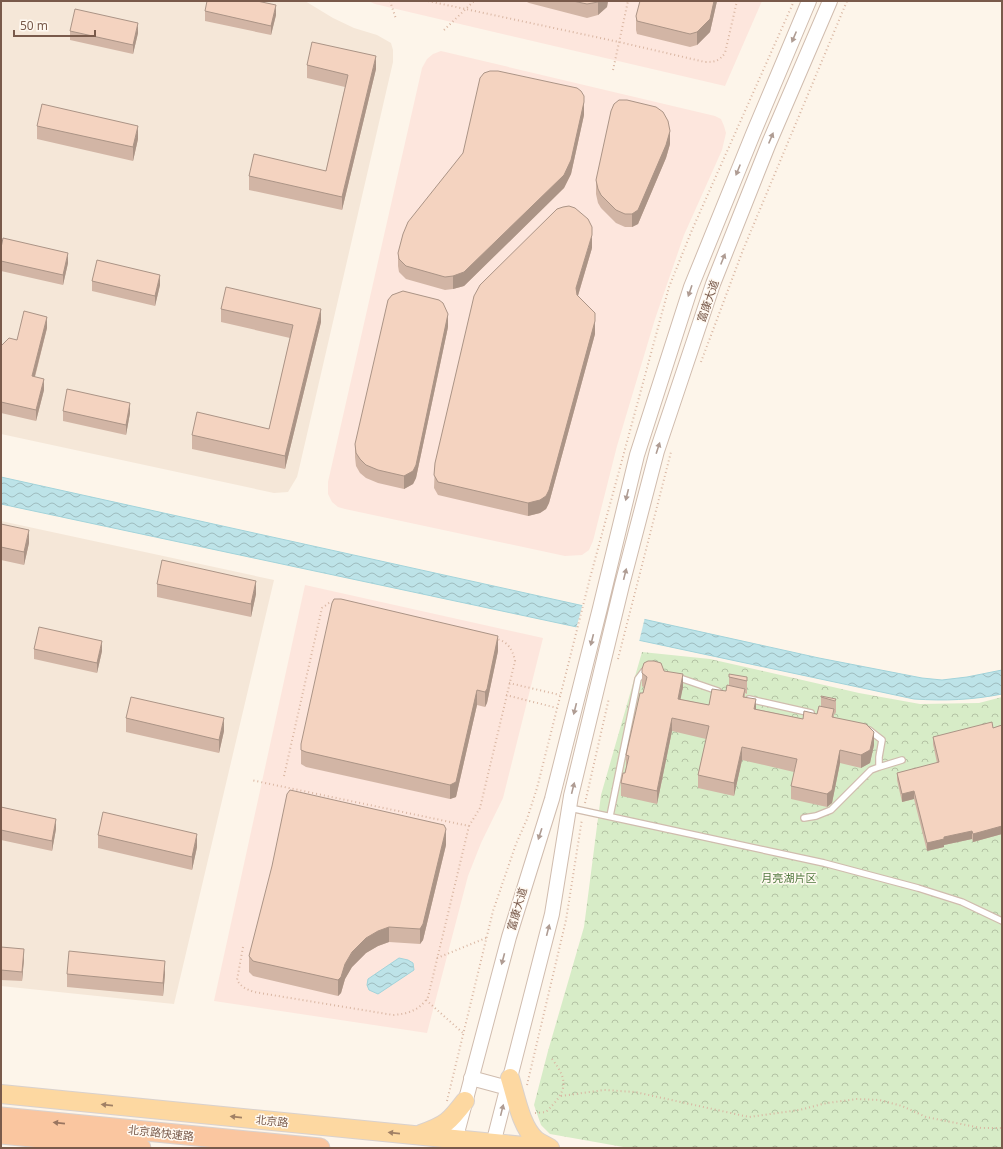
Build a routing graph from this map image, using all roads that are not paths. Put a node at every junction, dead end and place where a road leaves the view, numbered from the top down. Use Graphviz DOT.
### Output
graph roads {
  1 [pos="809,1"];
  2 [pos="830,1"];
  3 [pos="655,670"];
  4 [pos="673,676"];
  5 [pos="724,694"];
  6 [pos="740,697"];
  7 [pos="815,714"];
  8 [pos="860,724"];
  9 [pos="902,760"];
  10 [pos="879,767"];
  11 [pos="570,808"];
  12 [pos="610,816"];
  13 [pos="804,818"];
  14 [pos="1002,921"];
  15 [pos="471,1078"];
  16 [pos="509,1083"];
  17 [pos="1,1094"];
  18 [pos="465,1101"];
  19 [pos="1,1117"];
  20 [pos="1,1134"];
  21 [pos="418,1135"];
  22 [pos="454,1144"];
  23 [pos="493,1146"];
  24 [pos="141,1148"];
  25 [pos="320,1148"];
  26 [pos="544,1148"];
  27 [pos="550,1148"];
  1 -- 15 [label="street, 富康大道, one-way"];
  11 -- 2 [label="street, 富康大道, one-way"];
  3 -- 12 [label="lane"];
  4 -- 5 [label="lane"];
  6 -- 7 [label="lane"];
  8 -- 10 [label="lane"];
  9 -- 10 [label="lane"];
  10 -- 13 [label="lane"];
  11 -- 12 [label="lane"];
  16 -- 11 [label="street, one-way"];
  12 -- 14 [label="lane"];
  15 -- 16 [label="street"];
  15 -- 18 [label="street, 富康大道"];
  23 -- 16 [label="street, one-way"];
  16 -- 27 [label="main road"];
  21 -- 17 [label="main road, 北京路, one-way"];
  18 -- 21 [label="main road"];
  18 -- 22 [label="street, 富康大道"];
  25 -- 19 [label="highway, 北京路快速路, one-way"];
  20 -- 24 [label="highway, 北京路快速路"];
  21 -- 22 [label="main road, 北京路"];
  22 -- 23 [label="main road, 北京路"];
  23 -- 26 [label="main road, 北京路"];
}
